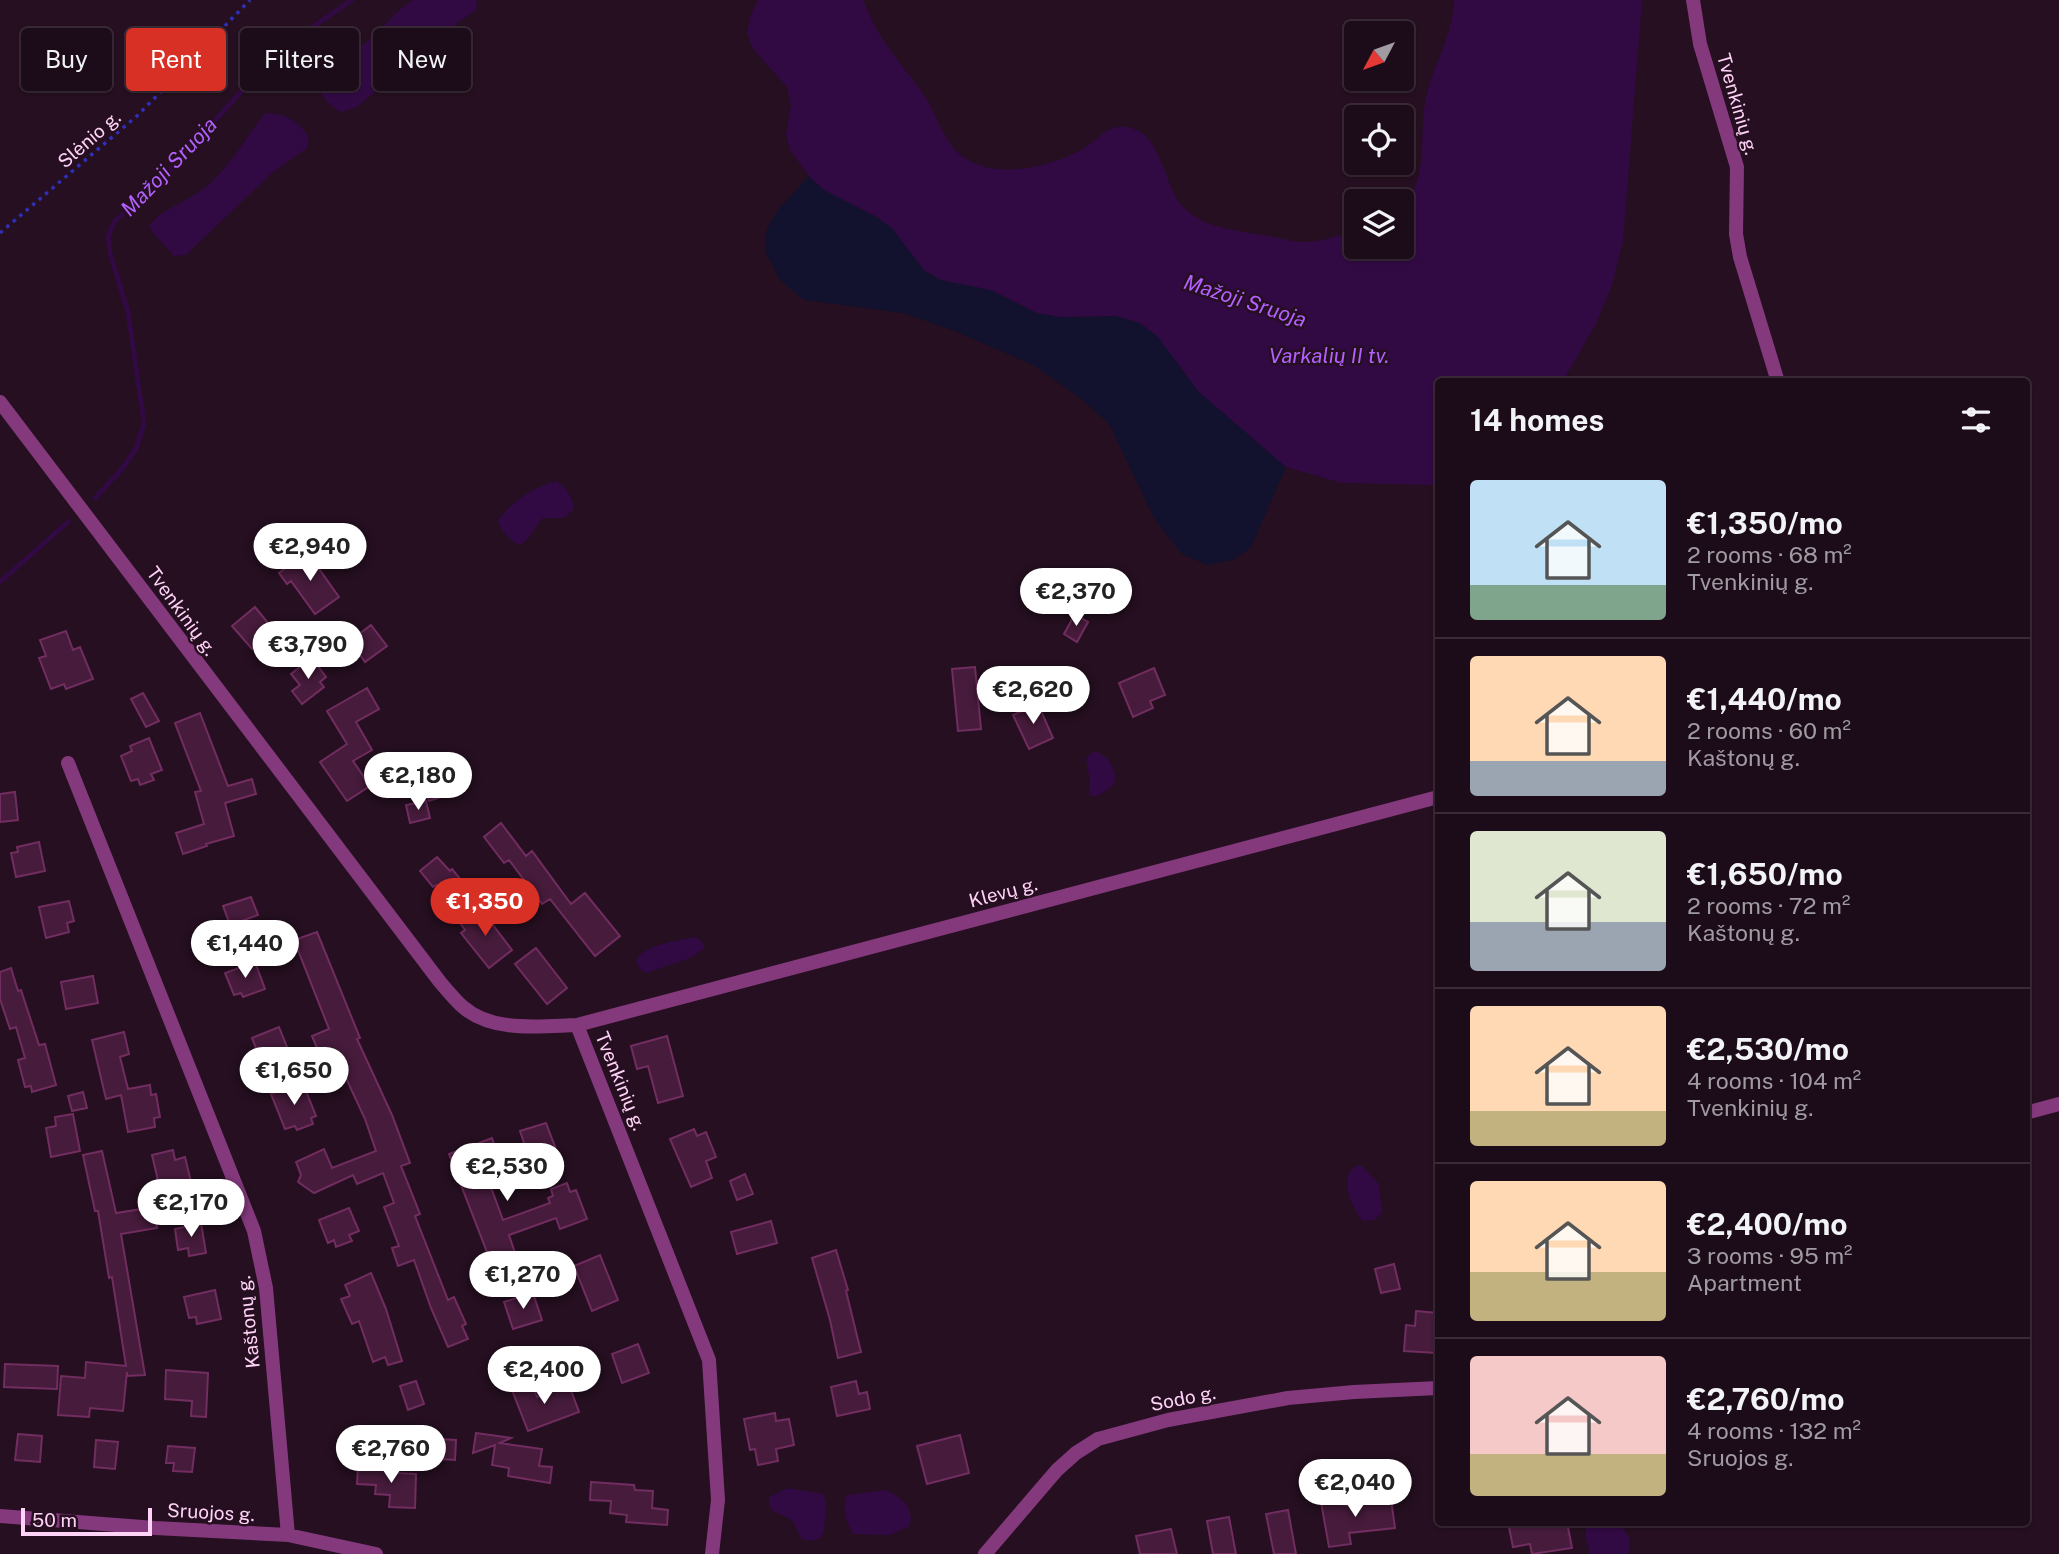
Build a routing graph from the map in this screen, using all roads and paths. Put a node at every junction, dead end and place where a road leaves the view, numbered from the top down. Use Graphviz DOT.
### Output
graph roads {
  1 [pos="250,0"];
  2 [pos="1693,0"];
  3 [pos="0,233"];
  4 [pos="1777,378"];
  5 [pos="0,402"];
  6 [pos="68,763"];
  7 [pos="1435,798"];
  8 [pos="577,1025"];
  9 [pos="2059,1104"];
  10 [pos="2030,1112"];
  11 [pos="1435,1388"];
  12 [pos="0,1516"];
  13 [pos="288,1535"];
  14 [pos="376,1554"];
  15 [pos="712,1554"];
  16 [pos="985,1554"];
  1 -- 3 [label="path, Slėnio g."];
  2 -- 4 [label="street, Tvenkinių g."];
  5 -- 8 [label="street, Tvenkinių g."];
  6 -- 13 [label="street, Kaštonų g."];
  7 -- 8 [label="street, Klevų g."];
  8 -- 15 [label="street, Tvenkinių g."];
  9 -- 10 [label="street"];
  11 -- 16 [label="street, Sodo g."];
  12 -- 13 [label="street, Sruojos g."];
  13 -- 14 [label="street, Sruojos g."];
}
